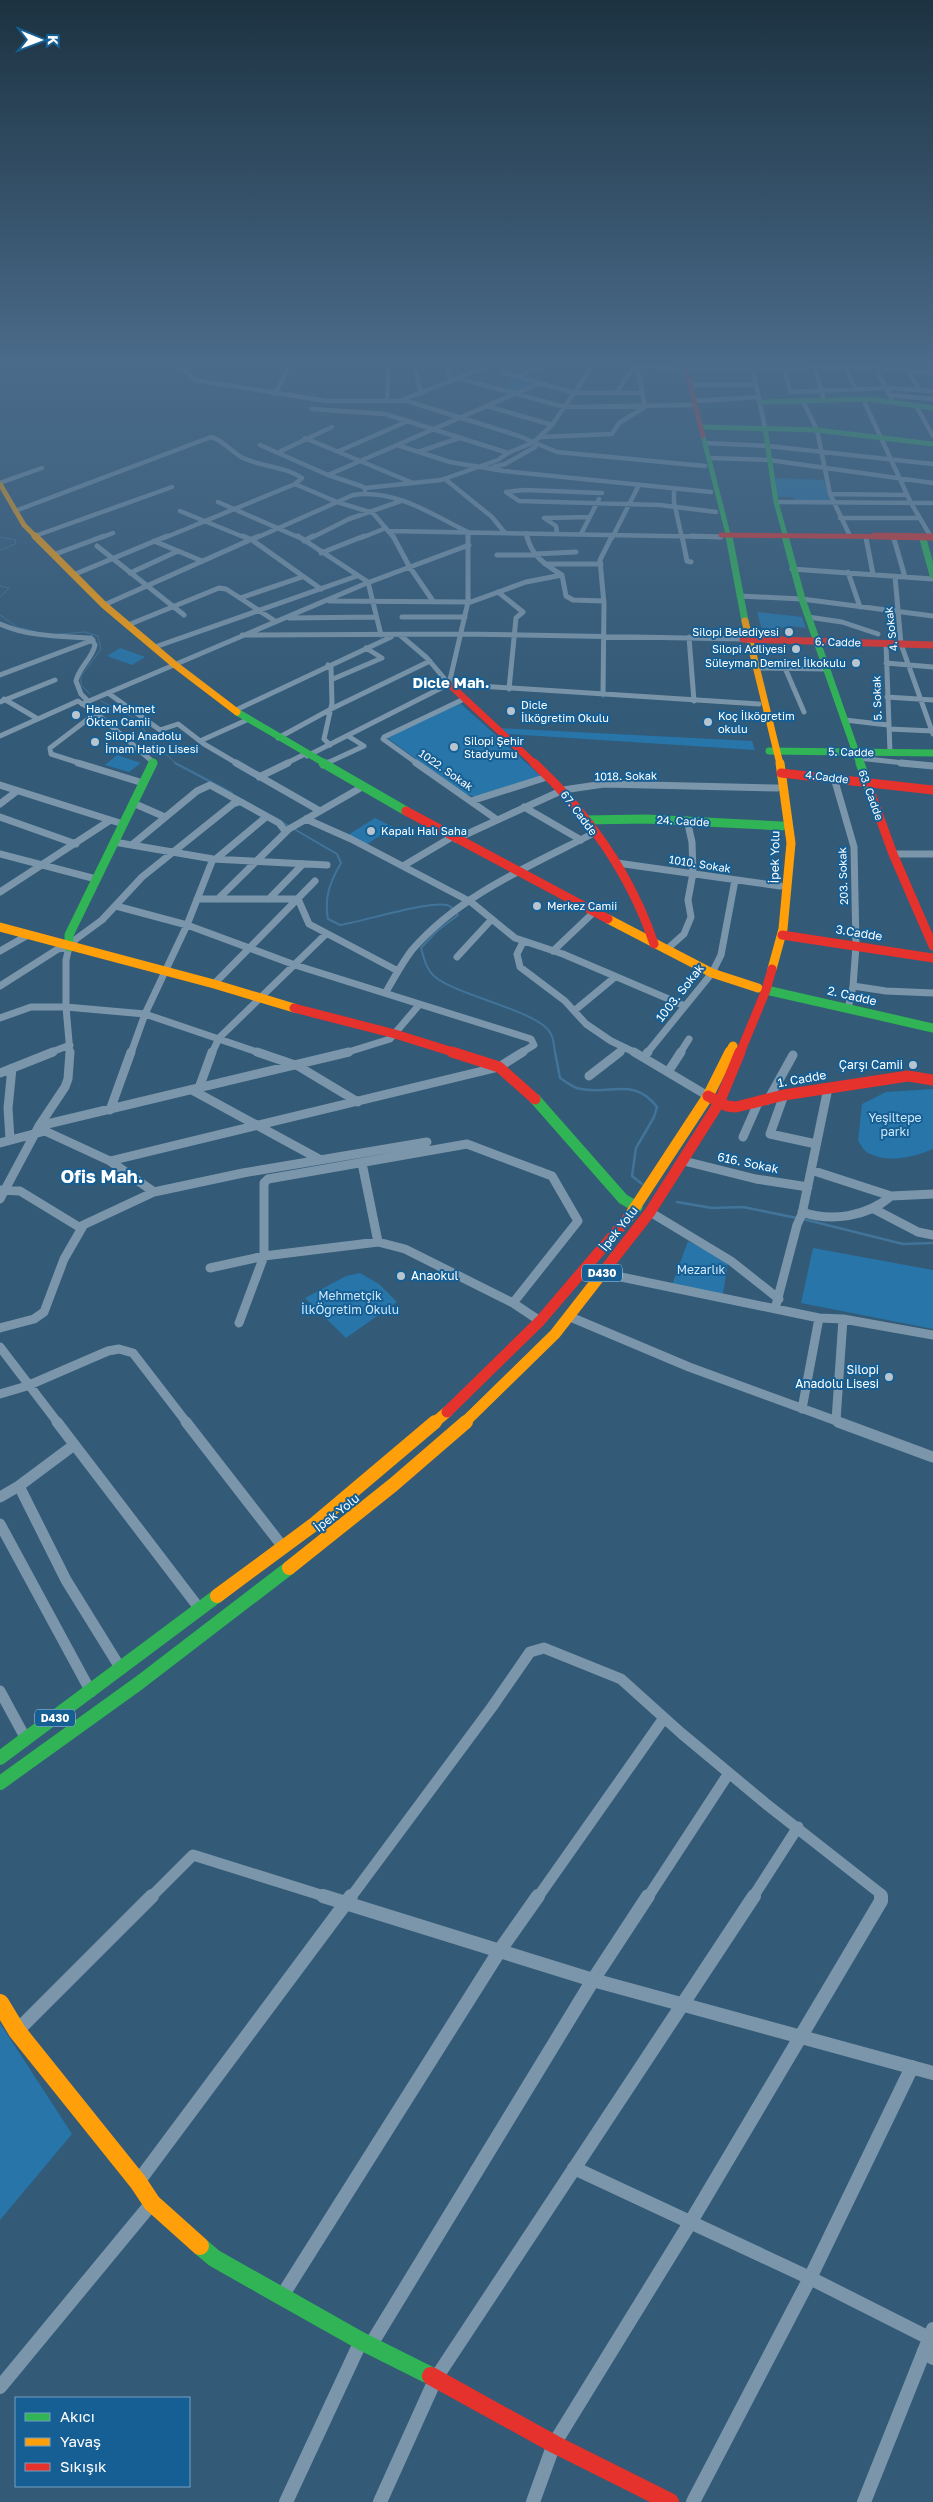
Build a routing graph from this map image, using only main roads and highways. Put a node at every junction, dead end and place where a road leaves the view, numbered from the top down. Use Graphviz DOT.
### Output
graph roads {
  1 [pos="709,477"];
  2 [pos="711,477"];
  3 [pos="772,477"];
  4 [pos="0,484"];
  5 [pos="725,536"];
  6 [pos="786,536"];
  7 [pos="930,538"];
  8 [pos="933,575"];
  9 [pos="746,639"];
  10 [pos="817,641"];
  11 [pos="933,645"];
  12 [pos="449,684"];
  13 [pos="773,751"];
  14 [pos="933,753"];
  15 [pos="857,755"];
  16 [pos="153,762"];
  17 [pos="781,773"];
  18 [pos="866,782"];
  19 [pos="933,790"];
  20 [pos="584,820"];
  21 [pos="782,826"];
  22 [pos="0,927"];
  23 [pos="782,935"];
  24 [pos="654,944"];
  25 [pos="933,946"];
  26 [pos="69,947"];
  27 [pos="933,958"];
  28 [pos="762,989"];
  29 [pos="933,1028"];
  30 [pos="933,1080"];
  31 [pos="708,1096"];
  32 [pos="719,1103"];
  33 [pos="637,1207"];
  34 [pos="465,1394"];
  35 [pos="482,1407"];
  36 [pos="433,1425"];
  37 [pos="447,1438"];
  38 [pos="0,1758"];
  39 [pos="0,1783"];
  40 [pos="0,2003"];
  41 [pos="670,2502"];
  1 -- 5 [label="main road, D430"];
  2 -- 5 [label="main road, D430"];
  3 -- 6 [label="main road, 63. Cadde"];
  4 -- 24 [label="main road, 2. Cadde"];
  5 -- 6 [label="main road"];
  5 -- 9 [label="main road, D430"];
  5 -- 9 [label="main road, İpek Yolu / D430"];
  6 -- 7 [label="main road"];
  6 -- 7 [label="main road"];
  6 -- 10 [label="main road, 63. Cadde"];
  7 -- 8 [label="main road"];
  9 -- 10 [label="main road, 6. Cadde"];
  9 -- 13 [label="main road, D430"];
  9 -- 13 [label="main road, İpek Yolu / D430"];
  10 -- 11 [label="main road, 6. Cadde"];
  10 -- 15 [label="main road, 63. Cadde"];
  12 -- 20 [label="main road, 67. Cadde"];
  13 -- 15 [label="main road, 5. Cadde"];
  13 -- 17 [label="main road, İpek Yolu / D430"];
  13 -- 21 [label="main road, D430"];
  14 -- 15 [label="main road, 5. Cadde"];
  15 -- 18 [label="main road, 63. Cadde"];
  16 -- 26 [label="main road"];
  17 -- 18 [label="main road, 4.Cadde"];
  17 -- 23 [label="main road, İpek Yolu / D430"];
  18 -- 19 [label="main road, 4.Cadde"];
  18 -- 25 [label="main road, 63. Cadde"];
  20 -- 21 [label="main road, 24. Cadde"];
  20 -- 24 [label="main road, 67. Cadde"];
  21 -- 28 [label="main road, D430"];
  22 -- 26 [label="main road"];
  23 -- 27 [label="main road, 3.Cadde"];
  23 -- 28 [label="main road, İpek Yolu / D430"];
  24 -- 28 [label="main road, 2. Cadde"];
  26 -- 33 [label="main road"];
  28 -- 29 [label="main road, 2. Cadde"];
  28 -- 31 [label="main road, D430"];
  28 -- 32 [label="main road, İpek Yolu / D430"];
  30 -- 32 [label="main road, 1. Cadde"];
  31 -- 32 [label="main road, 1. Cadde"];
  31 -- 33 [label="main road, D430"];
  32 -- 35 [label="main road, İpek Yolu / D430"];
  33 -- 34 [label="main road, D430"];
  34 -- 35 [label="main road"];
  34 -- 36 [label="main road, D430"];
  35 -- 37 [label="main road, İpek Yolu / D430"];
  36 -- 37 [label="main road"];
  36 -- 38 [label="main road, D430"];
  37 -- 39 [label="main road, İpek Yolu / D430"];
  40 -- 41 [label="main road"];
}
